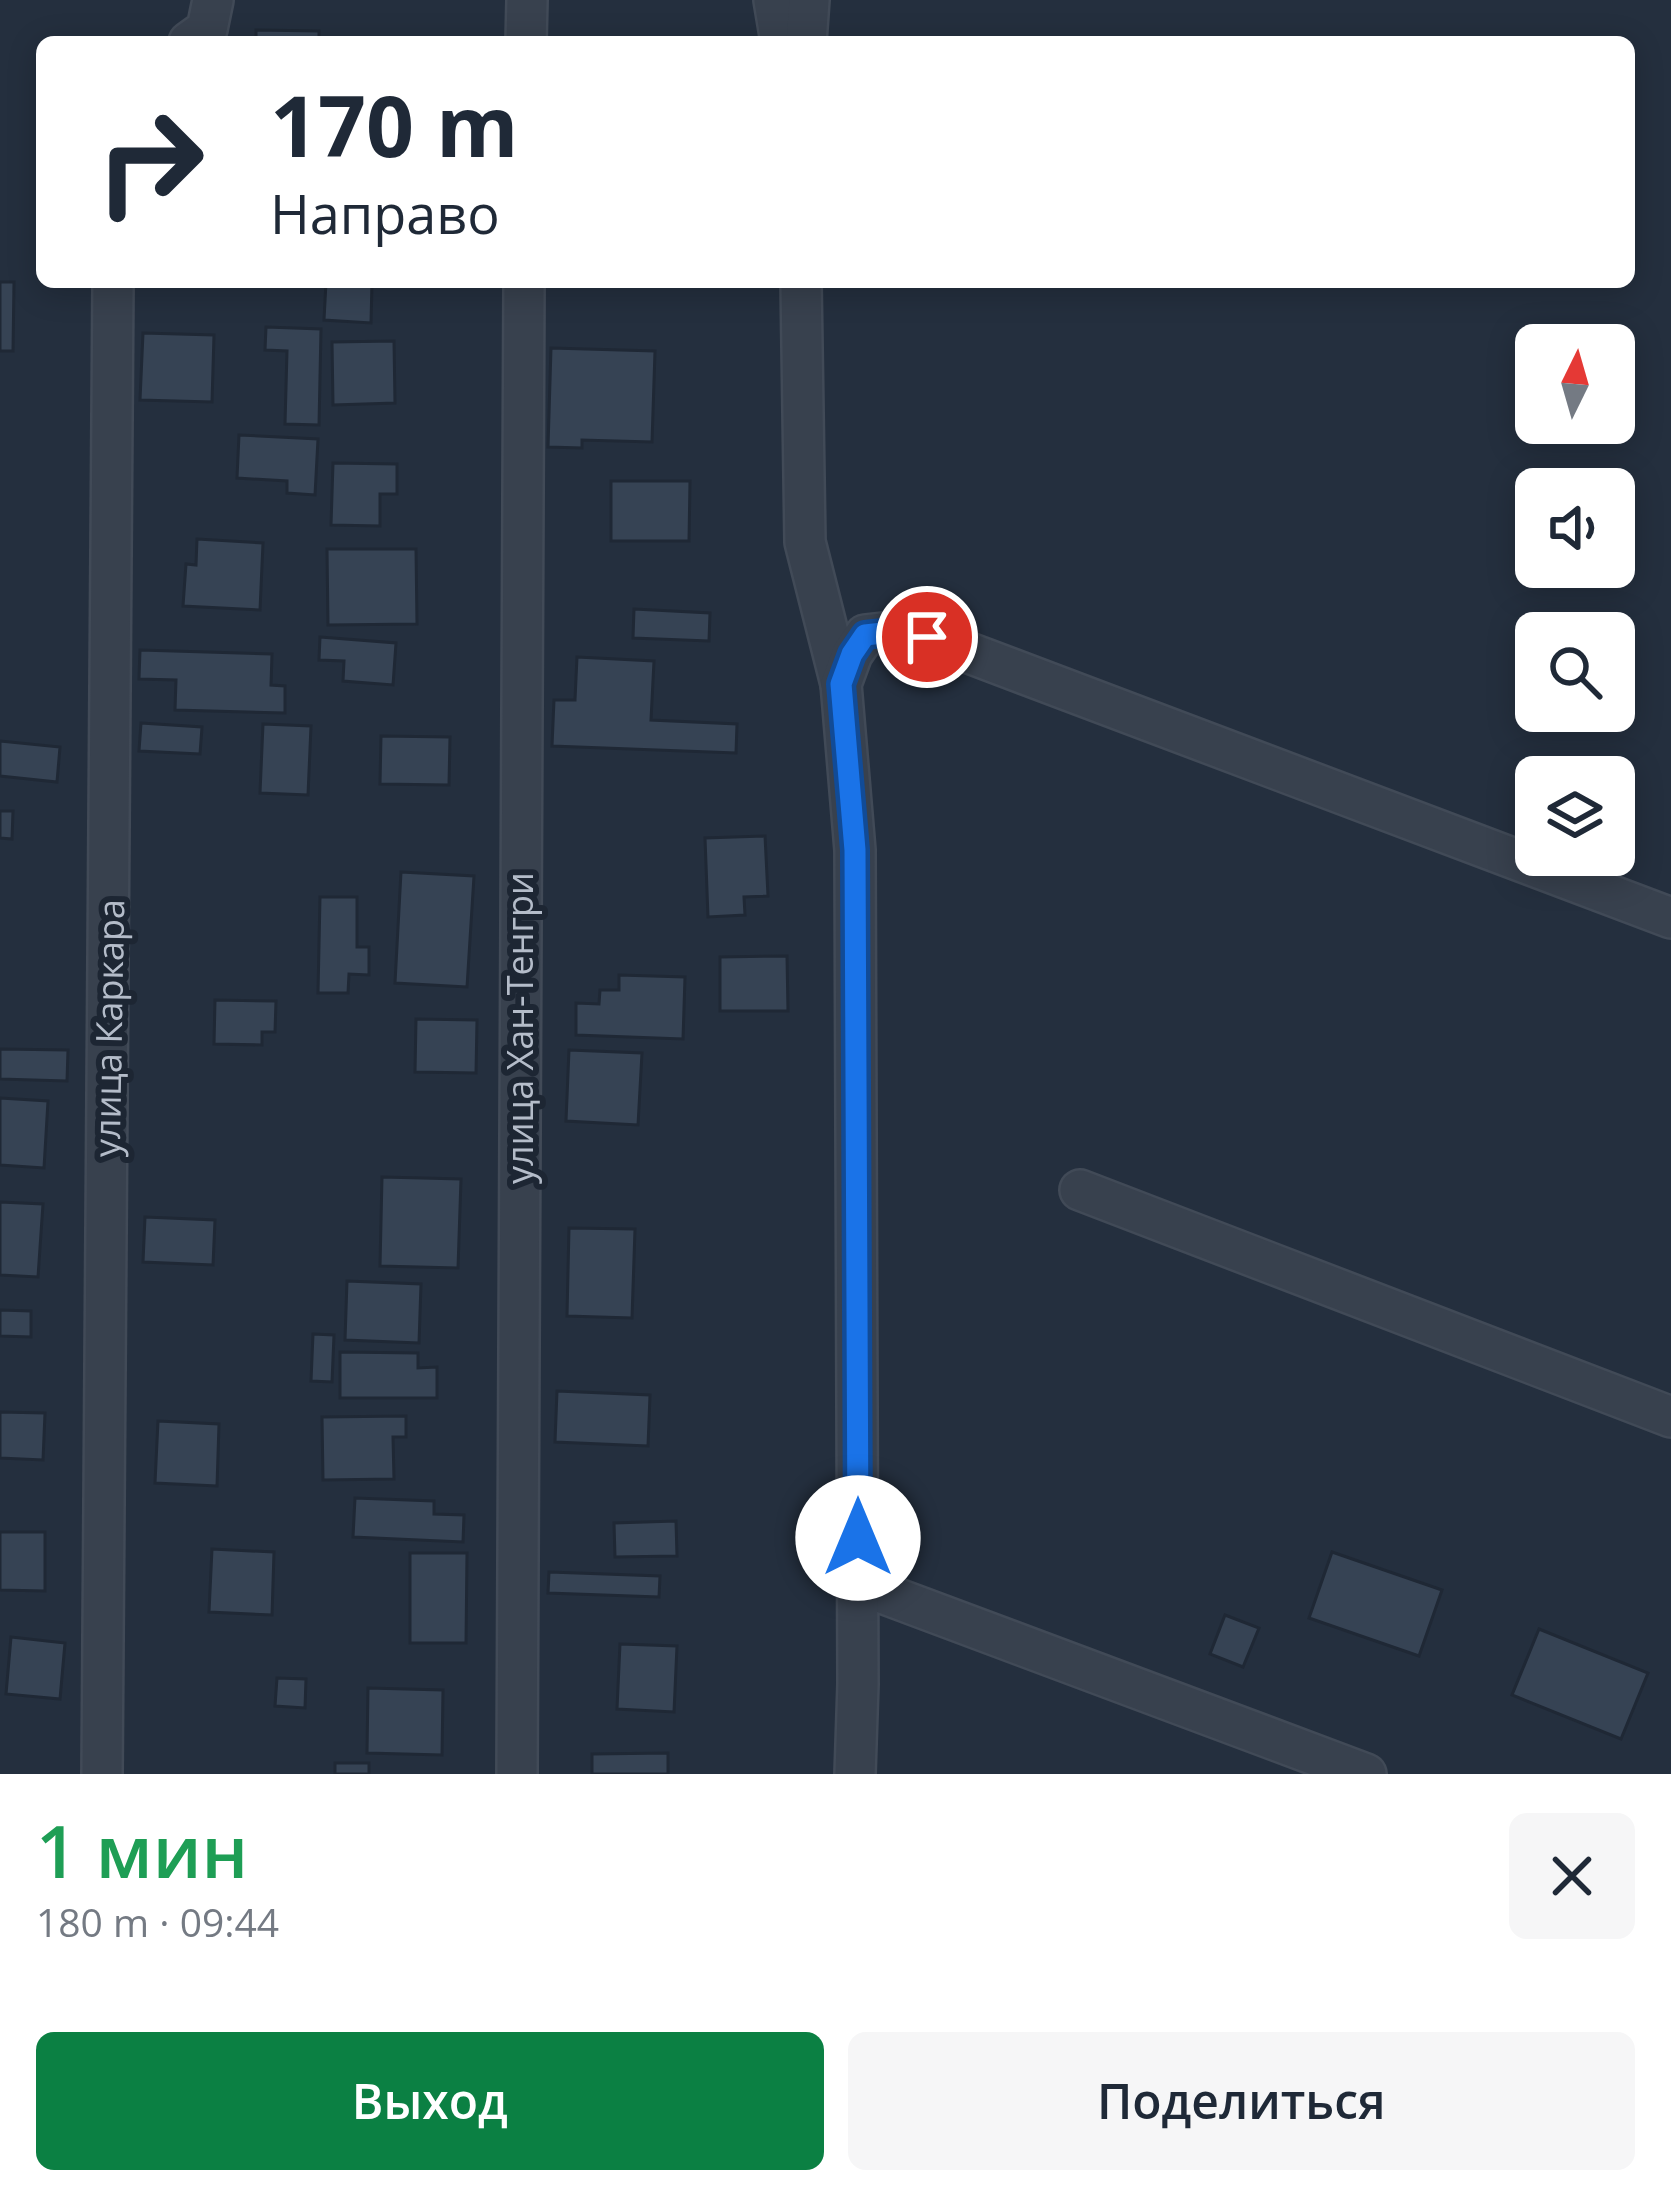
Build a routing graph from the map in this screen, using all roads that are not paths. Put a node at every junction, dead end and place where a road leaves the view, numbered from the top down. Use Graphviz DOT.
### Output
graph roads {
  1 [pos="213,0"];
  2 [pos="526,0"];
  3 [pos="774,0"];
  4 [pos="809,0"];
  5 [pos="197,36"];
  6 [pos="526,36"];
  7 [pos="780,36"];
  8 [pos="806,36"];
  9 [pos="113,288"];
  10 [pos="524,288"];
  11 [pos="801,288"];
  12 [pos="841,684"];
  13 [pos="1671,918"];
  14 [pos="1080,1190"];
  15 [pos="1671,1417"];
  16 [pos="858,1584"];
  17 [pos="102,1774"];
  18 [pos="517,1774"];
  19 [pos="855,1774"];
  20 [pos="1366,1774"];
  1 -- 5 [label="street"];
  2 -- 6 [label="street"];
  3 -- 7 [label="street"];
  4 -- 8 [label="street"];
  9 -- 17 [label="street, улица Каркара"];
  10 -- 18 [label="street, улица Хан-Тенгри"];
  11 -- 12 [label="street"];
  12 -- 13 [label="street"];
  12 -- 16 [label="street"];
  14 -- 15 [label="street"];
  16 -- 19 [label="street"];
  16 -- 20 [label="street"];
}
